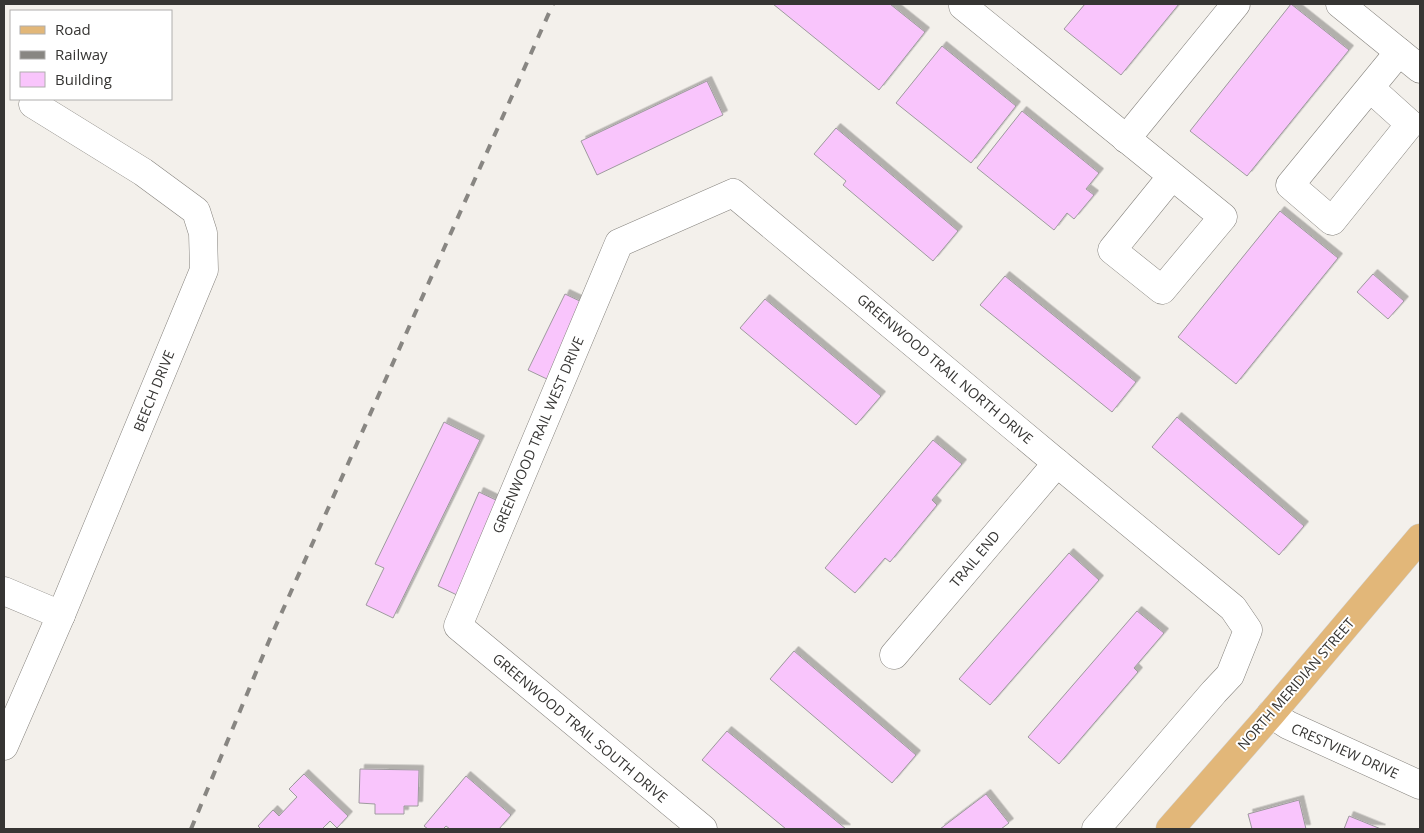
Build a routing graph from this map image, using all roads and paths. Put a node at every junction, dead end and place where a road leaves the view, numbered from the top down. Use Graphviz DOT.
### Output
graph roads {
  1 [pos="962,4"];
  2 [pos="1236,4"];
  3 [pos="1340,4"];
  4 [pos="1399,52"];
  5 [pos="1420,69"];
  6 [pos="1370,88"];
  7 [pos="33,104"];
  8 [pos="1126,139"];
  9 [pos="1172,176"];
  10 [pos="619,243"];
  11 [pos="1057,463"];
  12 [pos="1420,538"];
  13 [pos="4,591"];
  14 [pos="61,615"];
  15 [pos="458,626"];
  16 [pos="894,655"];
  17 [pos="1271,714"];
  18 [pos="4,746"];
  19 [pos="1420,785"];
  20 [pos="703,829"];
  21 [pos="1096,829"];
  22 [pos="1170,829"];
  1 -- 8 [label="street"];
  2 -- 8 [label="street"];
  3 -- 4 [label="street"];
  4 -- 5 [label="street"];
  4 -- 6 [label="street"];
  6 -- 6 [label="street"];
  7 -- 14 [label="street, BEECH DRIVE"];
  8 -- 9 [label="street"];
  10 -- 11 [label="street, GREENWOOD TRAIL NORTH DRIVE"];
  10 -- 15 [label="street, GREENWOOD TRAIL WEST DRIVE"];
  11 -- 16 [label="street, TRAIL END"];
  11 -- 21 [label="street, GREENWOOD TRAIL NORTH DRIVE"];
  12 -- 17 [label="main road, NORTH MERIDIAN STREET"];
  13 -- 14 [label="street"];
  14 -- 18 [label="street, BEECH DRIVE"];
  15 -- 20 [label="street, GREENWOOD TRAIL SOUTH DRIVE"];
  17 -- 19 [label="street, CRESTVIEW DRIVE"];
  17 -- 22 [label="main road, NORTH MERIDIAN STREET"];
}
